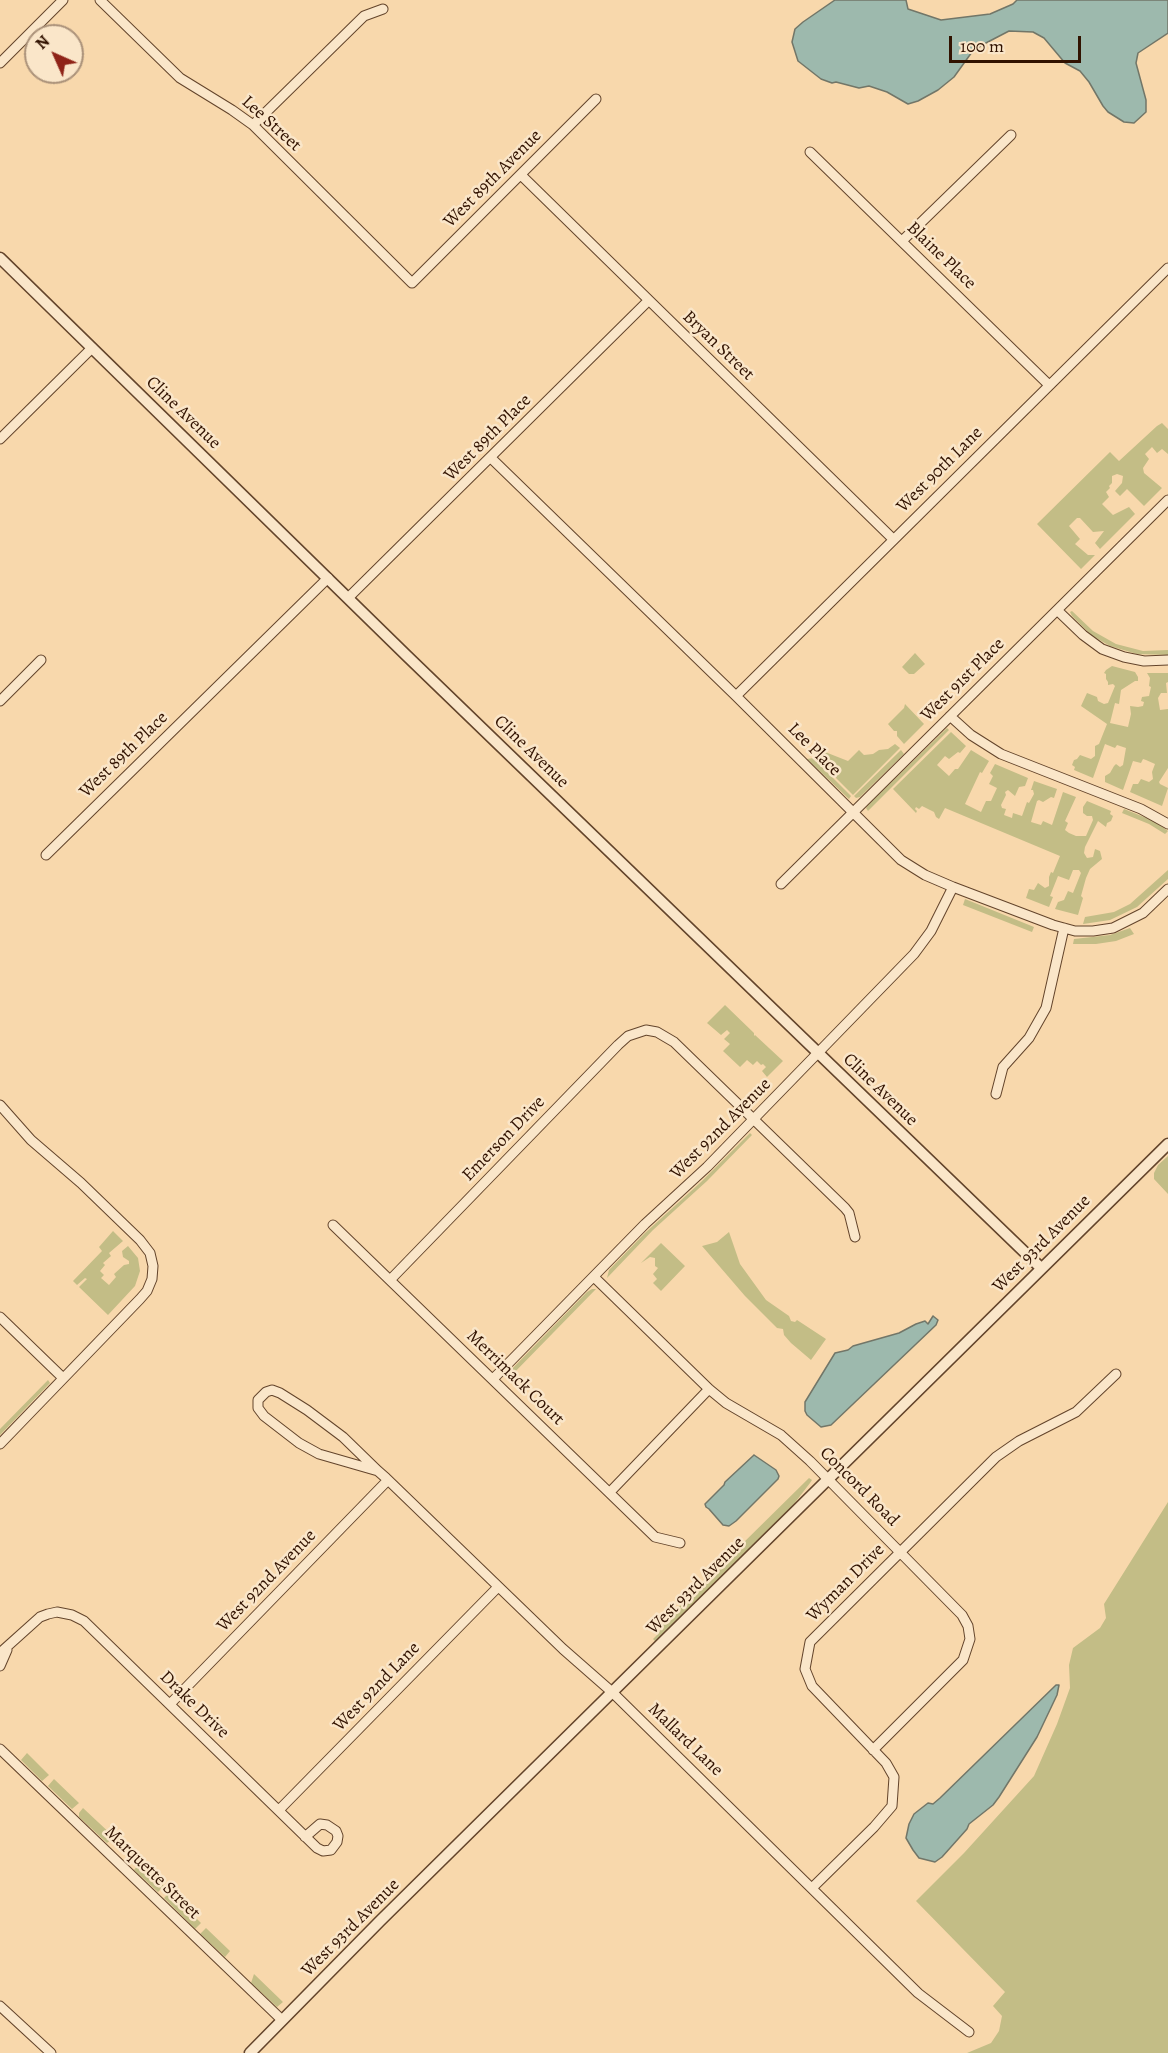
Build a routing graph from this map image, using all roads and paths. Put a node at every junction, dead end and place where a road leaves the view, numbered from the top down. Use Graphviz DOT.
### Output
graph roads {
  1 [pos="63,0"];
  2 [pos="100,0"];
  3 [pos="383,9"];
  4 [pos="0,63"];
  5 [pos="596,99"];
  6 [pos="253,125"];
  7 [pos="1011,135"];
  8 [pos="810,152"];
  9 [pos="521,175"];
  10 [pos="902,241"];
  11 [pos="0,258"];
  12 [pos="1168,268"];
  13 [pos="412,283"];
  14 [pos="648,301"];
  15 [pos="92,348"];
  16 [pos="1048,385"];
  17 [pos="0,439"];
  18 [pos="491,458"];
  19 [pos="1168,500"];
  20 [pos="893,539"];
  21 [pos="328,578"];
  22 [pos="349,597"];
  23 [pos="1057,610"];
  24 [pos="41,660"];
  25 [pos="1168,660"];
  26 [pos="736,696"];
  27 [pos="0,701"];
  28 [pos="950,716"];
  29 [pos="852,812"];
  30 [pos="1168,824"];
  31 [pos="46,855"];
  32 [pos="780,884"];
  33 [pos="953,887"];
  34 [pos="1168,889"];
  35 [pos="1064,928"];
  36 [pos="818,1053"];
  37 [pos="996,1094"];
  38 [pos="0,1105"];
  39 [pos="753,1119"];
  40 [pos="1168,1144"];
  41 [pos="333,1225"];
  42 [pos="855,1238"];
  43 [pos="1041,1268"];
  44 [pos="594,1277"];
  45 [pos="391,1279"];
  46 [pos="0,1317"];
  47 [pos="1116,1374"];
  48 [pos="63,1378"];
  49 [pos="493,1379"];
  50 [pos="709,1389"];
  51 [pos="0,1444"];
  52 [pos="378,1471"];
  53 [pos="388,1480"];
  54 [pos="827,1480"];
  55 [pos="610,1492"];
  56 [pos="680,1543"];
  57 [pos="900,1552"];
  58 [pos="498,1587"];
  59 [pos="4,1651"];
  60 [pos="0,1666"];
  61 [pos="612,1692"];
  62 [pos="170,1704"];
  63 [pos="0,1749"];
  64 [pos="873,1750"];
  65 [pos="279,1810"];
  66 [pos="305,1837"];
  67 [pos="812,1888"];
  68 [pos="0,2006"];
  69 [pos="282,2020"];
  70 [pos="969,2032"];
  71 [pos="51,2053"];
  72 [pos="250,2053"];
  1 -- 4 [label="street"];
  2 -- 6 [label="street, Lee Street"];
  3 -- 6 [label="street"];
  5 -- 9 [label="street, West 89th Avenue"];
  6 -- 13 [label="street, Lee Street"];
  7 -- 10 [label="street"];
  8 -- 10 [label="street, Blaine Place"];
  9 -- 13 [label="street, West 89th Avenue"];
  9 -- 14 [label="street, Bryan Street"];
  10 -- 16 [label="street, Blaine Place"];
  11 -- 15 [label="street, Cline Avenue"];
  12 -- 16 [label="street, West 90th Lane"];
  14 -- 18 [label="street, West 89th Place"];
  14 -- 20 [label="street, Bryan Street"];
  15 -- 17 [label="street"];
  15 -- 21 [label="street, Cline Avenue"];
  16 -- 20 [label="street, West 90th Lane"];
  18 -- 22 [label="street, West 89th Place"];
  18 -- 26 [label="street, Lee Place"];
  19 -- 23 [label="street, West 91st Place"];
  20 -- 26 [label="street, West 90th Lane"];
  21 -- 22 [label="street, Cline Avenue"];
  21 -- 31 [label="street, West 89th Place"];
  22 -- 36 [label="street, Cline Avenue"];
  23 -- 25 [label="street"];
  23 -- 28 [label="street, West 91st Place"];
  24 -- 27 [label="street"];
  26 -- 29 [label="street, Lee Place"];
  28 -- 29 [label="street, West 91st Place"];
  28 -- 30 [label="street"];
  29 -- 32 [label="street, West 91st Place"];
  29 -- 33 [label="street, Lee Place"];
  33 -- 35 [label="street, Lee Place"];
  33 -- 36 [label="street, West 92nd Avenue"];
  34 -- 35 [label="street, Lee Place"];
  35 -- 37 [label="street"];
  36 -- 39 [label="street, West 92nd Avenue"];
  36 -- 43 [label="street, Cline Avenue"];
  38 -- 48 [label="street"];
  39 -- 42 [label="street"];
  39 -- 44 [label="street, West 92nd Avenue"];
  39 -- 45 [label="street, Emerson Drive"];
  40 -- 43 [label="street, West 93rd Avenue"];
  41 -- 45 [label="street, Merrimack Court"];
  43 -- 54 [label="street, West 93rd Avenue"];
  44 -- 49 [label="street, West 92nd Avenue"];
  44 -- 50 [label="street, Concord Road"];
  45 -- 49 [label="street, Merrimack Court"];
  46 -- 48 [label="street"];
  47 -- 57 [label="street, Wyman Drive"];
  48 -- 51 [label="street"];
  49 -- 55 [label="street, Merrimack Court"];
  50 -- 54 [label="street, Concord Road"];
  50 -- 55 [label="street"];
  52 -- 52 [label="street, Mallard Lane"];
  52 -- 53 [label="street, Mallard Lane"];
  53 -- 58 [label="street, Mallard Lane"];
  53 -- 62 [label="street, West 92nd Avenue"];
  54 -- 57 [label="street, Concord Road"];
  54 -- 61 [label="street, West 93rd Avenue"];
  55 -- 56 [label="street, Merrimack Court"];
  57 -- 64 [label="street, Wyman Drive"];
  57 -- 64 [label="street, Concord Road"];
  58 -- 61 [label="street, Mallard Lane"];
  58 -- 65 [label="street, West 92nd Lane"];
  59 -- 60 [label="street"];
  59 -- 62 [label="street, Drake Drive"];
  61 -- 67 [label="street, Mallard Lane"];
  61 -- 69 [label="street, West 93rd Avenue"];
  62 -- 65 [label="street, Drake Drive"];
  63 -- 69 [label="street, Marquette Street"];
  64 -- 67 [label="street, Wyman Drive"];
  65 -- 66 [label="street, Drake Drive"];
  67 -- 70 [label="street, Mallard Lane"];
  68 -- 71 [label="street"];
  69 -- 72 [label="street, West 93rd Avenue"];
}
